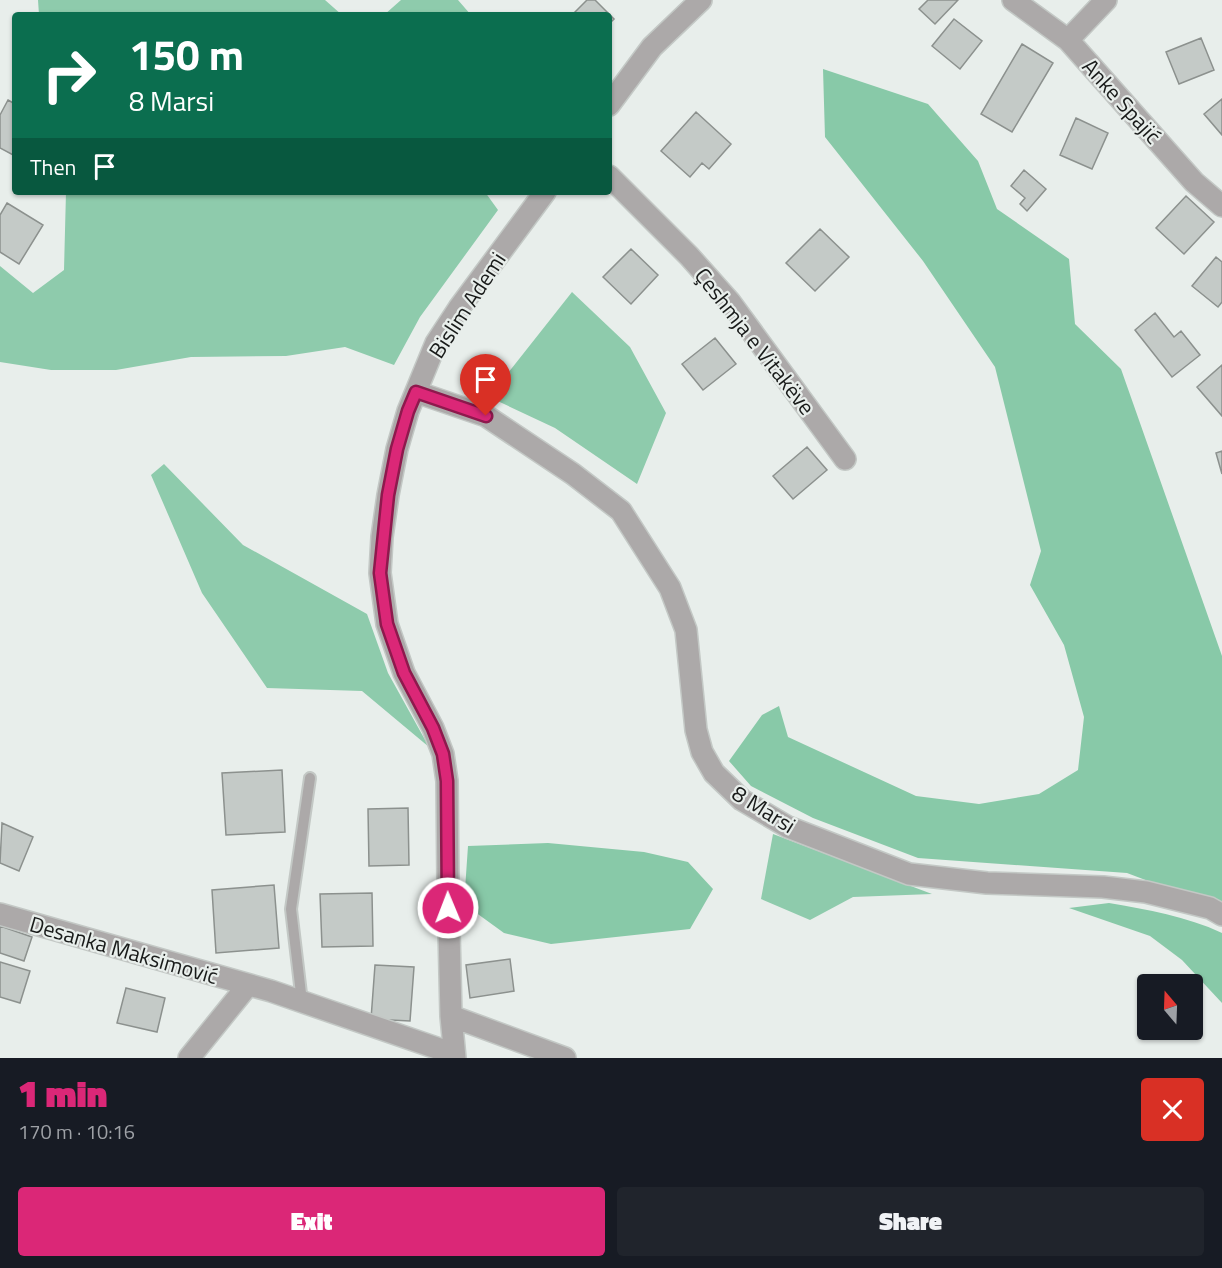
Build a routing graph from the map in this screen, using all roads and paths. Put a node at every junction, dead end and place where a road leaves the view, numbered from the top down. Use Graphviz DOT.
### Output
graph roads {
  1 [pos="701,0"];
  2 [pos="1106,0"];
  3 [pos="1015,1"];
  4 [pos="1068,40"];
  5 [pos="612,101"];
  6 [pos="612,179"];
  7 [pos="543,195"];
  8 [pos="1222,206"];
  9 [pos="416,392"];
  10 [pos="845,459"];
  11 [pos="310,778"];
  12 [pos="0,914"];
  13 [pos="1222,915"];
  14 [pos="248,985"];
  15 [pos="302,1002"];
  16 [pos="451,1016"];
  17 [pos="454,1056"];
  18 [pos="189,1058"];
  19 [pos="566,1058"];
  1 -- 5 [label="street"];
  2 -- 4 [label="street"];
  3 -- 4 [label="street, Anke Spajić"];
  4 -- 8 [label="street, Anke Spajić"];
  6 -- 10 [label="street, Çeshmja e Vitakëve"];
  7 -- 9 [label="street, Bislim Ademi"];
  9 -- 13 [label="street, 8 Marsi"];
  9 -- 16 [label="street, Bislim Ademi"];
  11 -- 15 [label="lane"];
  12 -- 14 [label="street, Desanka Maksimović"];
  14 -- 15 [label="street, Desanka Maksimović"];
  14 -- 18 [label="street, Desanka Maksimović"];
  15 -- 17 [label="street, Desanka Maksimović"];
  16 -- 17 [label="street, Bislim Ademi"];
  16 -- 19 [label="street"];
}
